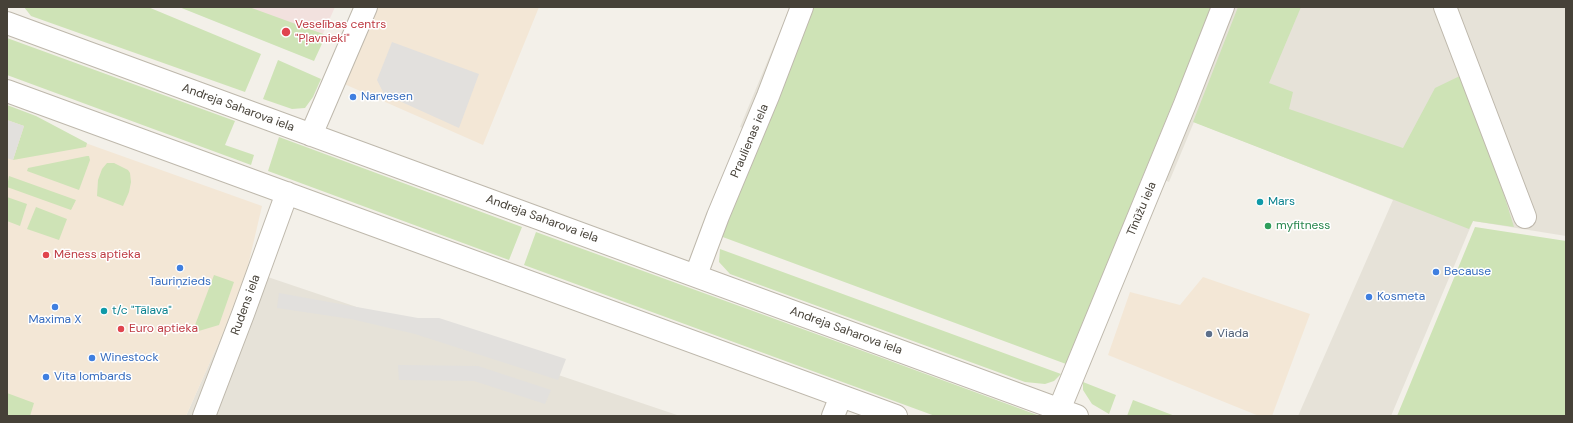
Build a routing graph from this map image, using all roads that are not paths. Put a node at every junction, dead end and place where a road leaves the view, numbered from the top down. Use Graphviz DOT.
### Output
graph roads {
  1 [pos="366,7"];
  2 [pos="802,7"];
  3 [pos="1222,7"];
  4 [pos="1446,7"];
  5 [pos="7,23"];
  6 [pos="7,91"];
  7 [pos="311,135"];
  8 [pos="287,193"];
  9 [pos="1525,217"];
  10 [pos="696,275"];
  11 [pos="841,396"];
  12 [pos="1068,413"];
  13 [pos="204,416"];
  14 [pos="834,416"];
  15 [pos="896,416"];
  1 -- 7 [label="street"];
  2 -- 10 [label="street, Praulienas iela"];
  3 -- 12 [label="street, Tīnūžu iela"];
  4 -- 9 [label="street"];
  5 -- 7 [label="street, Andreja Saharova iela"];
  6 -- 8 [label="street"];
  7 -- 10 [label="street, Andreja Saharova iela"];
  8 -- 11 [label="street"];
  8 -- 13 [label="street, Rudens iela"];
  10 -- 12 [label="street, Andreja Saharova iela"];
  11 -- 14 [label="street"];
  11 -- 15 [label="street"];
}
